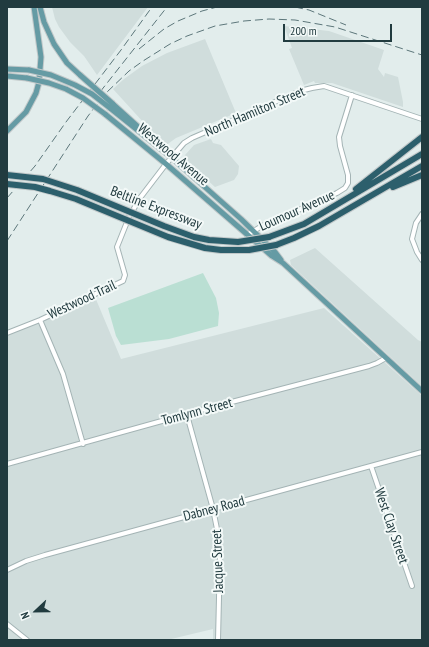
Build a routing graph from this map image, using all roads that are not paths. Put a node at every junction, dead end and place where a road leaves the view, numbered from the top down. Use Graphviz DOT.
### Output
graph roads {
  1 [pos="34,7"];
  2 [pos="40,7"];
  3 [pos="7,68"];
  4 [pos="7,76"];
  5 [pos="352,95"];
  6 [pos="111,106"];
  7 [pos="422,119"];
  8 [pos="7,131"];
  9 [pos="422,137"];
  10 [pos="422,154"];
  11 [pos="171,158"];
  12 [pos="166,164"];
  13 [pos="422,166"];
  14 [pos="7,175"];
  15 [pos="422,175"];
  16 [pos="7,184"];
  17 [pos="376,193"];
  18 [pos="338,204"];
  19 [pos="422,214"];
  20 [pos="253,231"];
  21 [pos="247,235"];
  22 [pos="422,260"];
  23 [pos="283,263"];
  24 [pos="40,320"];
  25 [pos="7,333"];
  26 [pos="386,358"];
  27 [pos="422,391"];
  28 [pos="187,415"];
  29 [pos="83,444"];
  30 [pos="422,452"];
  31 [pos="7,464"];
  32 [pos="371,466"];
  33 [pos="213,509"];
  34 [pos="7,570"];
  35 [pos="412,586"];
  36 [pos="7,624"];
  37 [pos="27,640"];
  38 [pos="218,640"];
  1 -- 8 [label="main road"];
  2 -- 6 [label="main road, Westwood Avenue, bridge"];
  3 -- 6 [label="main road, bridge"];
  4 -- 12 [label="main road, Westwood Avenue, bridge"];
  5 -- 7 [label="street, North Hamilton Street"];
  5 -- 11 [label="street, North Hamilton Street"];
  5 -- 20 [label="street, Loumour Avenue"];
  6 -- 11 [label="main road, Westwood Avenue"];
  9 -- 18 [label="highway"];
  10 -- 18 [label="highway, Beltline Expressway"];
  11 -- 12 [label="street, North Hamilton Street"];
  11 -- 20 [label="main road, Westwood Avenue"];
  12 -- 21 [label="main road, Westwood Avenue"];
  12 -- 24 [label="street, Westwood Trail"];
  13 -- 17 [label="highway, Beltline Expressway"];
  14 -- 18 [label="highway, Beltline Expressway, bridge"];
  15 -- 17 [label="highway"];
  16 -- 17 [label="highway, Beltline Expressway, bridge"];
  19 -- 22 [label="street"];
  20 -- 21 [label="street, Loumour Avenue"];
  20 -- 23 [label="main road, Westwood Avenue"];
  21 -- 23 [label="main road, Westwood Avenue"];
  23 -- 26 [label="main road, Westwood Avenue"];
  24 -- 25 [label="street"];
  24 -- 29 [label="street, Westwood Trail"];
  26 -- 27 [label="main road, Westwood Avenue"];
  26 -- 28 [label="street, Tomlynn Street"];
  28 -- 29 [label="street, Tomlynn Street"];
  28 -- 33 [label="street, Jacque Street"];
  29 -- 31 [label="street, Tomlynn Street"];
  30 -- 32 [label="street, Dabney Road"];
  32 -- 33 [label="street, Dabney Road"];
  32 -- 35 [label="street, West Clay Street"];
  33 -- 34 [label="street, Dabney Road"];
  33 -- 38 [label="street, Jacque Street"];
  36 -- 37 [label="street"];
}
